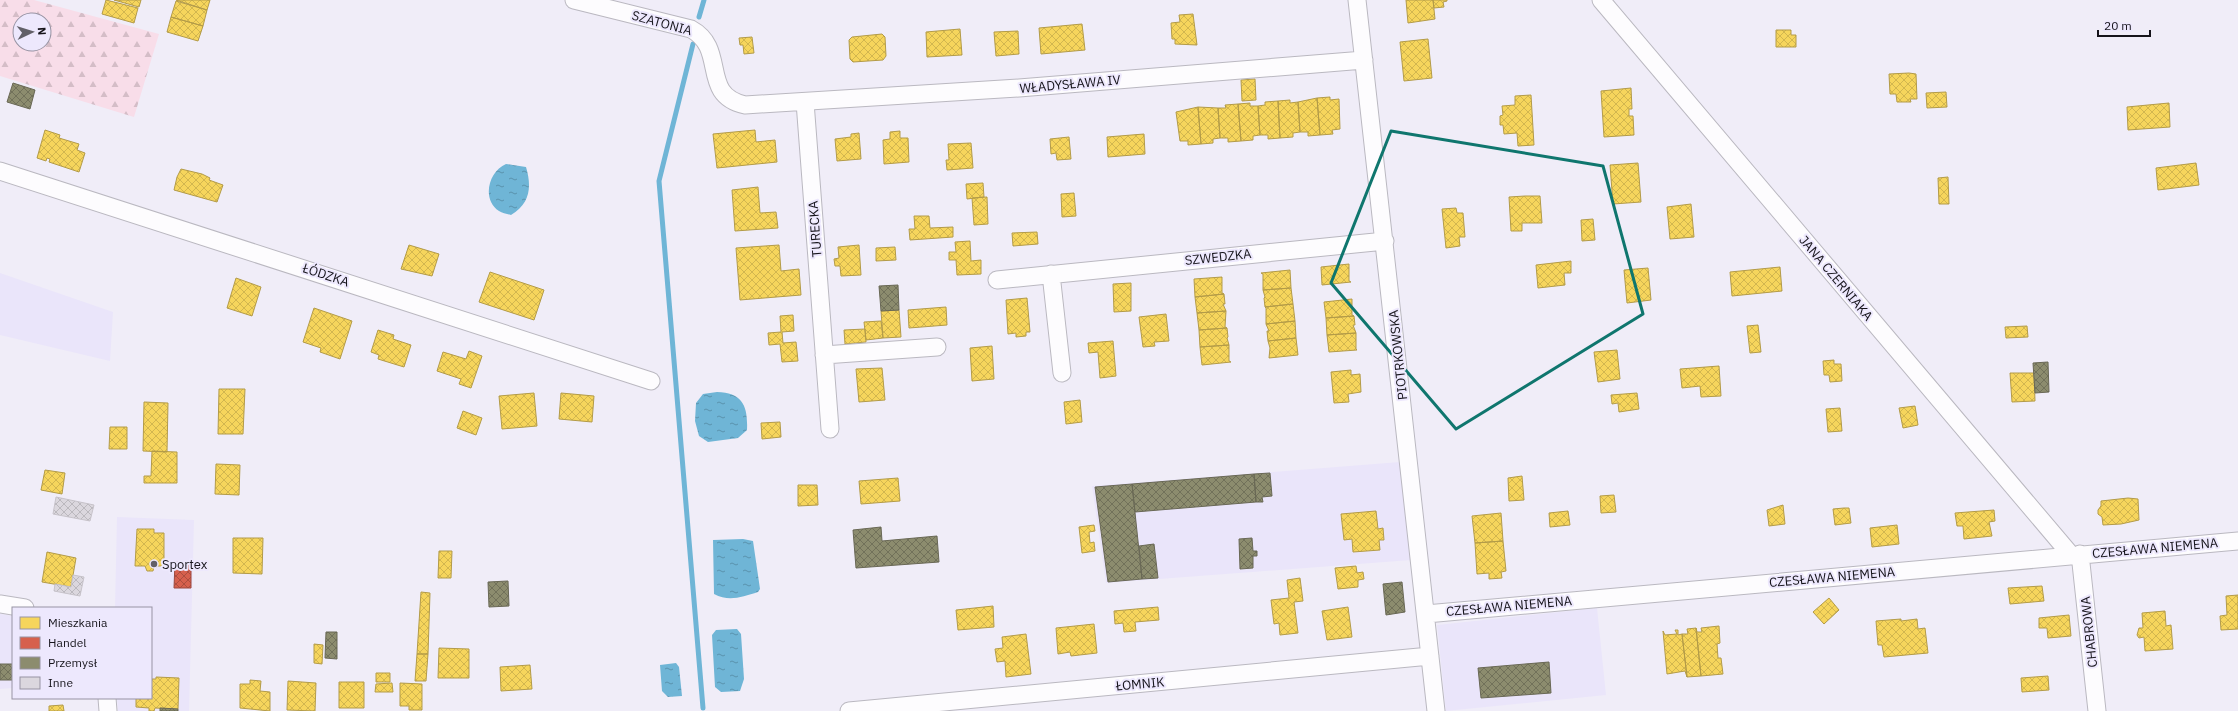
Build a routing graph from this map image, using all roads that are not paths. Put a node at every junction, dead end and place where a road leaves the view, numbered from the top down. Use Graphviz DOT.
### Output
graph roads {
  1 [pos="574,0"];
  2 [pos="1357,0"];
  3 [pos="1601,0"];
  4 [pos="1364,60"];
  5 [pos="805,102"];
  6 [pos="776,103"];
  7 [pos="0,171"];
  8 [pos="1385,241"];
  9 [pos="1051,274"];
  10 [pos="997,280"];
  11 [pos="937,347"];
  12 [pos="824,355"];
  13 [pos="1062,373"];
  14 [pos="651,381"];
  15 [pos="830,429"];
  16 [pos="2238,540"];
  17 [pos="2076,554"];
  18 [pos="0,604"];
  19 [pos="19,607"];
  20 [pos="1426,614"];
  21 [pos="1430,656"];
  22 [pos="107,699"];
  23 [pos="108,711"];
  24 [pos="849,711"];
  25 [pos="1436,711"];
  26 [pos="2098,711"];
  1 -- 6 [label="street, SZATONIA"];
  2 -- 4 [label="street, PIOTRKOWSKA"];
  3 -- 17 [label="street, JANA CZERNIAKA"];
  4 -- 5 [label="street, WŁADYSŁAWA IV"];
  4 -- 8 [label="street, PIOTRKOWSKA"];
  5 -- 6 [label="street, WŁADYSŁAWA IV"];
  5 -- 12 [label="street, TURECKA"];
  7 -- 14 [label="street, ŁÓDZKA"];
  8 -- 9 [label="street, SZWEDZKA"];
  8 -- 20 [label="street, PIOTRKOWSKA"];
  9 -- 10 [label="street, SZWEDZKA"];
  9 -- 13 [label="street"];
  11 -- 12 [label="street"];
  12 -- 15 [label="street, TURECKA"];
  16 -- 17 [label="street, CZESŁAWA NIEMENA"];
  17 -- 20 [label="street, CZESŁAWA NIEMENA"];
  17 -- 26 [label="street, CHABROWA"];
  18 -- 19 [label="street"];
  20 -- 21 [label="street, PIOTRKOWSKA"];
  21 -- 24 [label="street, ŁOMNIK"];
  21 -- 25 [label="street, PIOTRKOWSKA"];
  22 -- 23 [label="street"];
}
